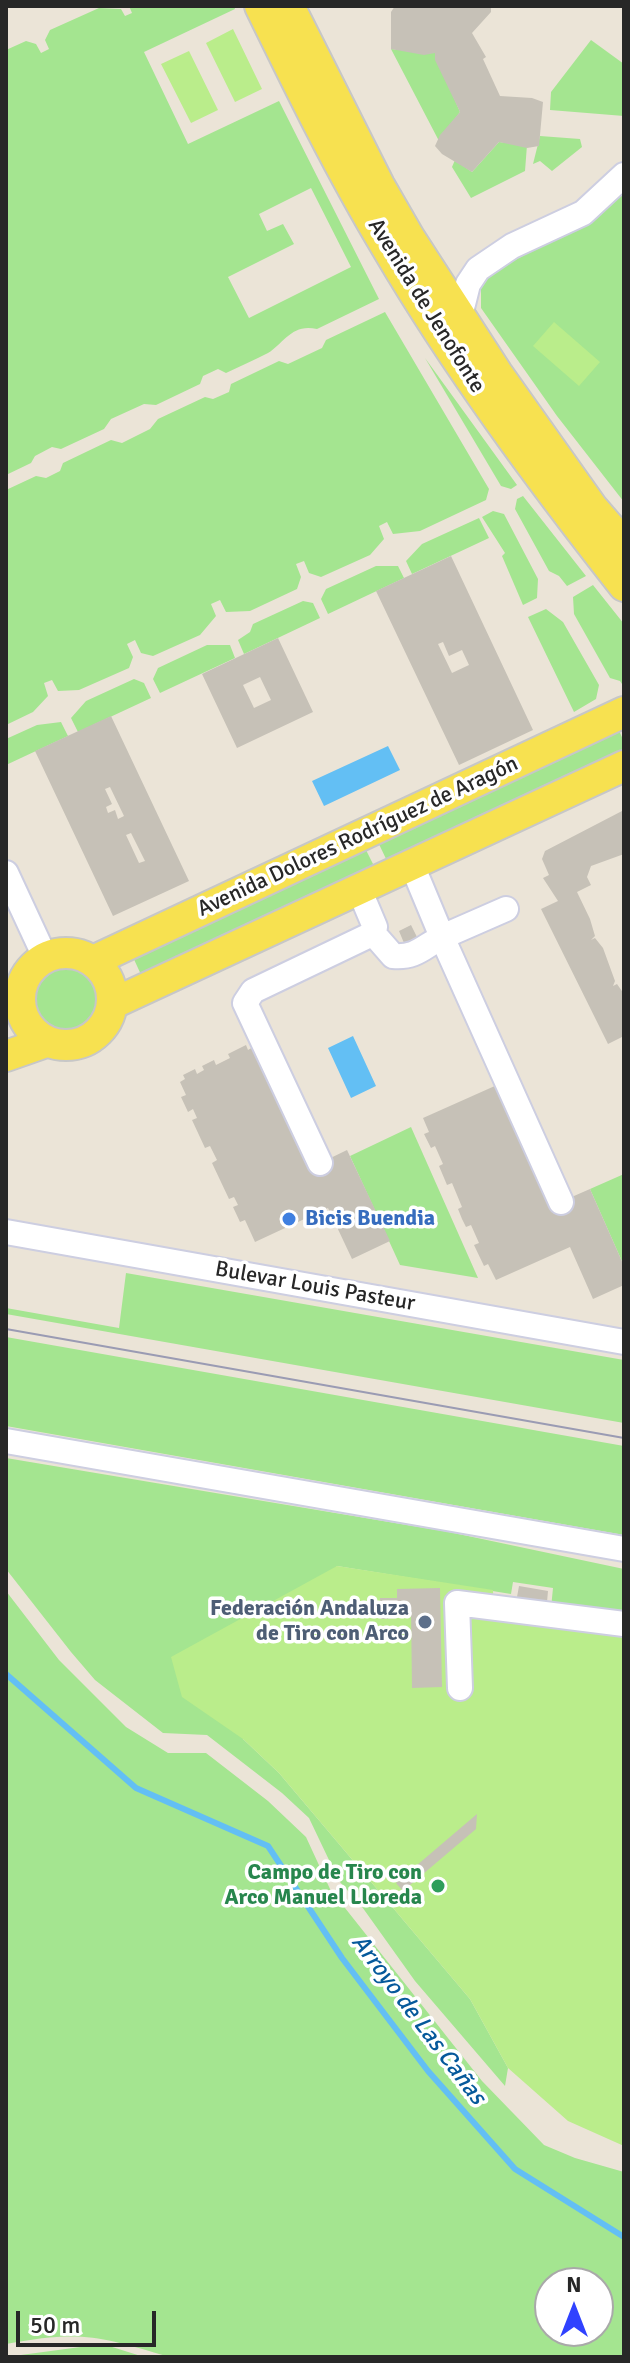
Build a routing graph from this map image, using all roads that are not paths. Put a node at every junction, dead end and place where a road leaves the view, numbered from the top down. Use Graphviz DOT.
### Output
graph roads {
  1 [pos="260,6"];
  2 [pos="289,6"];
  3 [pos="624,175"];
  4 [pos="460,316"];
  5 [pos="624,544"];
  6 [pos="624,586"];
  7 [pos="624,712"];
  8 [pos="624,766"];
  9 [pos="412,865"];
  10 [pos="6,873"];
  11 [pos="359,889"];
  12 [pos="506,909"];
  13 [pos="372,932"];
  14 [pos="442,937"];
  15 [pos="45,957"];
  16 [pos="93,961"];
  17 [pos="12,1001"];
  18 [pos="114,1003"];
  19 [pos="46,1042"];
  20 [pos="6,1056"];
  21 [pos="320,1163"];
  22 [pos="561,1202"];
  23 [pos="6,1232"];
  24 [pos="624,1342"];
  25 [pos="6,1441"];
  26 [pos="624,1549"];
  27 [pos="624,1624"];
  28 [pos="460,1688"];
  1 -- 6 [label="main road, Avenida de Jenofonte"];
  2 -- 4 [label="main road, Avenida de Jenofonte"];
  3 -- 4 [label="street"];
  4 -- 5 [label="main road, Avenida de Jenofonte"];
  7 -- 16 [label="main road, Avenida Dolores Rodríguez de Aragón"];
  8 -- 9 [label="main road"];
  9 -- 11 [label="main road"];
  9 -- 14 [label="street"];
  10 -- 15 [label="street"];
  11 -- 13 [label="street"];
  11 -- 18 [label="main road"];
  12 -- 14 [label="street"];
  13 -- 14 [label="street"];
  13 -- 21 [label="street"];
  14 -- 22 [label="street"];
  15 -- 16 [label="main road"];
  15 -- 17 [label="main road"];
  16 -- 18 [label="main road"];
  17 -- 19 [label="main road"];
  18 -- 19 [label="main road"];
  19 -- 20 [label="main road"];
  23 -- 24 [label="street, Bulevar Louis Pasteur"];
  25 -- 26 [label="street"];
  27 -- 28 [label="street"];
}
